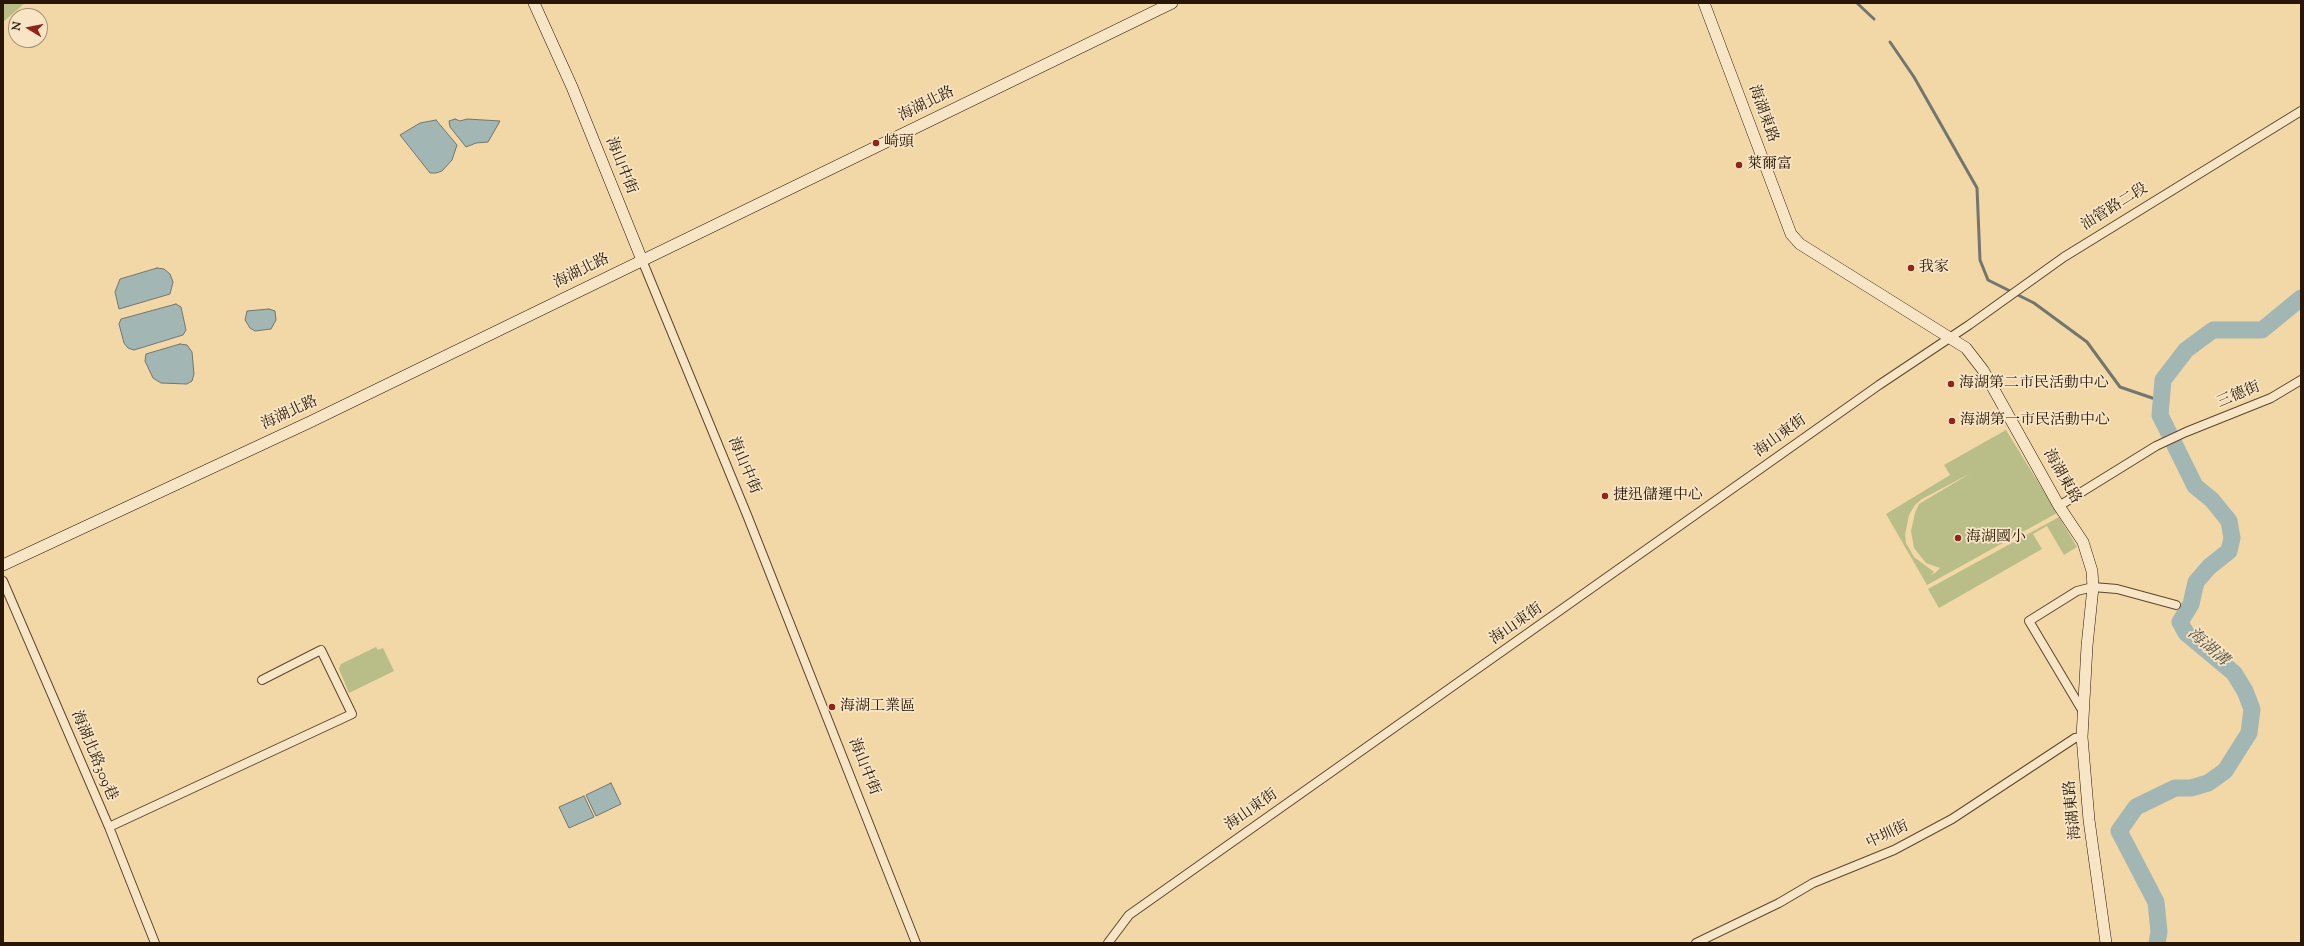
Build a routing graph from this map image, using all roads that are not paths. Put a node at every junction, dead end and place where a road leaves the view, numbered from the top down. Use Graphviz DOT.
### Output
graph roads {
  1 [pos="534,3"];
  2 [pos="1172,3"];
  3 [pos="1704,3"];
  4 [pos="2301,110"];
  5 [pos="642,260"];
  6 [pos="1950,337"];
  7 [pos="2301,380"];
  8 [pos="2060,506"];
  9 [pos="3,565"];
  10 [pos="3,581"];
  11 [pos="2093,587"];
  12 [pos="2176,605"];
  13 [pos="262,680"];
  14 [pos="2082,710"];
  15 [pos="2082,737"];
  16 [pos="109,827"];
  17 [pos="155,943"];
  18 [pos="916,943"];
  19 [pos="1108,943"];
  20 [pos="1696,943"];
  21 [pos="2106,943"];
  1 -- 5 [label="street, 海山中街"];
  2 -- 5 [label="street, 海湖北路"];
  3 -- 6 [label="street, 海湖東路"];
  4 -- 6 [label="street, 油管路二段"];
  5 -- 9 [label="street, 海湖北路"];
  5 -- 18 [label="street, 海山中街"];
  6 -- 8 [label="street, 海湖東路"];
  6 -- 19 [label="street, 海山東街"];
  7 -- 8 [label="street, 三德街"];
  8 -- 11 [label="street, 海湖東路"];
  10 -- 16 [label="street, 海湖北路309巷"];
  11 -- 12 [label="street"];
  11 -- 14 [label="street, 海湖東路"];
  11 -- 14 [label="street"];
  13 -- 16 [label="street"];
  14 -- 15 [label="street, 海湖東路"];
  15 -- 20 [label="street, 中圳街"];
  15 -- 21 [label="street, 海湖東路"];
  16 -- 17 [label="street, 海湖北路309巷"];
}
